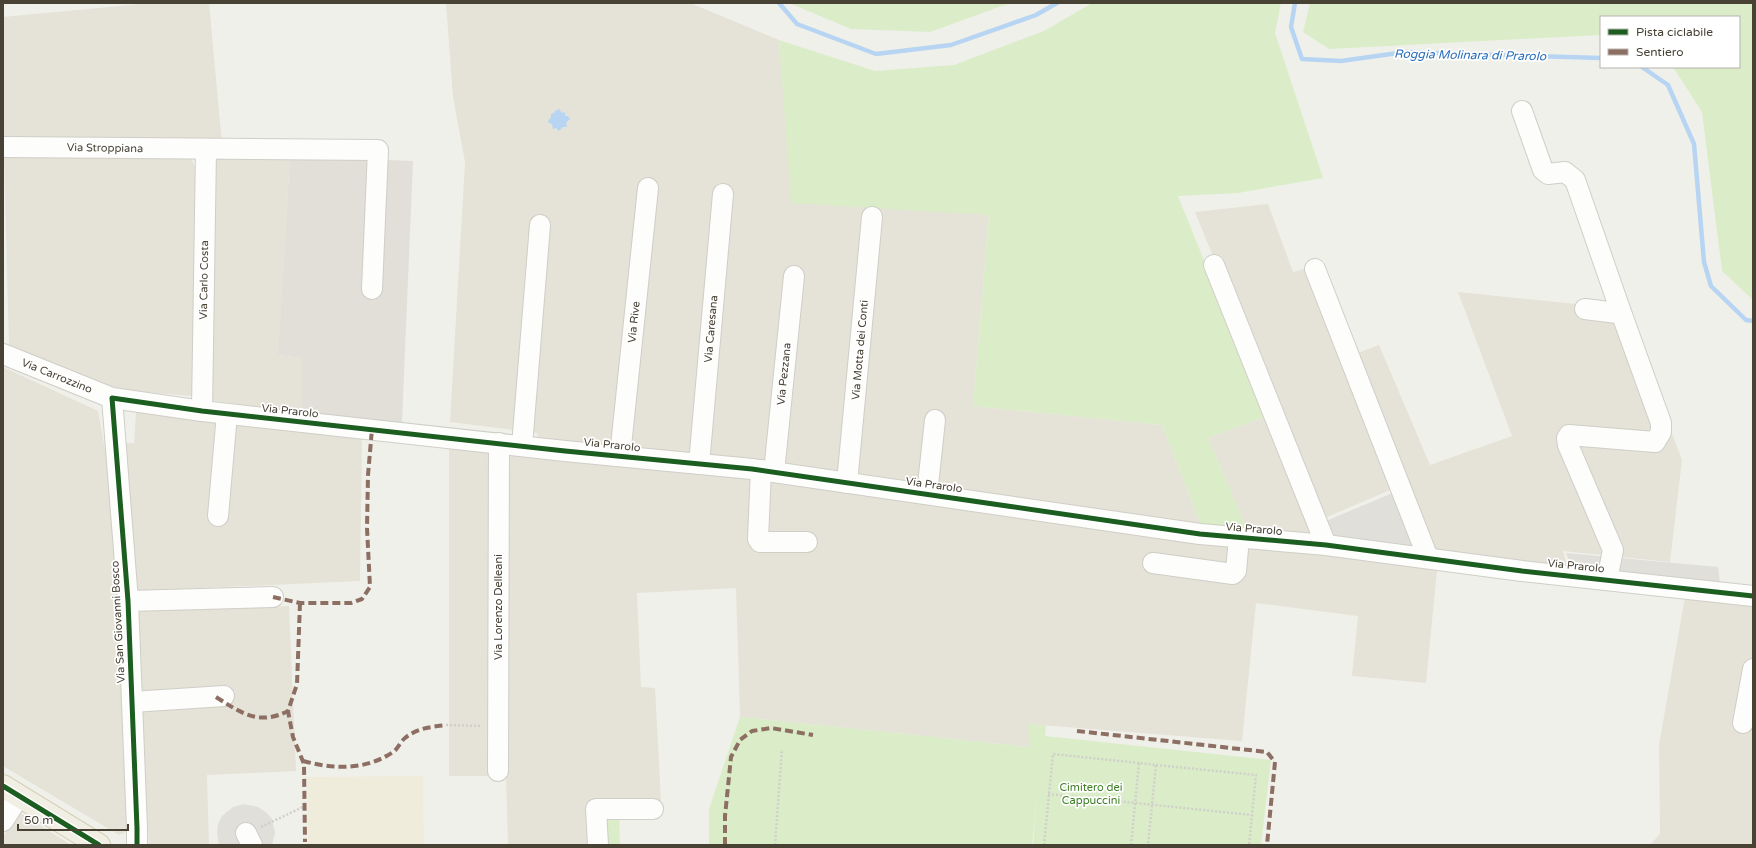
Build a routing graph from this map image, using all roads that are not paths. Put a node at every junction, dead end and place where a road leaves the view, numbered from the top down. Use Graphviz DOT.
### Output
graph roads {
  1 [pos="1522,111"];
  2 [pos="3,146"];
  3 [pos="206,149"];
  4 [pos="648,188"];
  5 [pos="723,194"];
  6 [pos="872,217"];
  7 [pos="540,225"];
  8 [pos="1214,265"];
  9 [pos="1315,269"];
  10 [pos="794,276"];
  11 [pos="372,289"];
  12 [pos="1586,309"];
  13 [pos="1622,315"];
  14 [pos="3,354"];
  15 [pos="112,398"];
  16 [pos="202,412"];
  17 [pos="227,414"];
  18 [pos="934,420"];
  19 [pos="499,443"];
  20 [pos="522,446"];
  21 [pos="620,456"];
  22 [pos="699,464"];
  23 [pos="767,471"];
  24 [pos="847,483"];
  25 [pos="927,494"];
  26 [pos="218,516"];
  27 [pos="1239,538"];
  28 [pos="807,542"];
  29 [pos="1326,545"];
  30 [pos="1428,558"];
  31 [pos="1153,563"];
  32 [pos="1607,580"];
  33 [pos="1753,596"];
  34 [pos="273,597"];
  35 [pos="128,601"];
  36 [pos="1753,669"];
  37 [pos="224,696"];
  38 [pos="132,702"];
  39 [pos="1743,723"];
  40 [pos="498,771"];
  41 [pos="11,791"];
  42 [pos="654,809"];
  43 [pos="3,821"];
  44 [pos="99,845"];
  45 [pos="136,845"];
  46 [pos="598,845"];
  1 -- 13 [label="street"];
  2 -- 3 [label="street, Via Stroppiana"];
  3 -- 11 [label="street, Via Stroppiana"];
  3 -- 16 [label="street, Via Carlo Costa"];
  4 -- 21 [label="street, Via Rive"];
  5 -- 22 [label="street, Via Caresana"];
  6 -- 24 [label="street, Via Motta dei Conti"];
  7 -- 20 [label="street"];
  8 -- 29 [label="street"];
  9 -- 30 [label="street"];
  10 -- 23 [label="street, Via Pezzana"];
  12 -- 13 [label="street"];
  13 -- 32 [label="street"];
  14 -- 15 [label="street, Via Carrozzino"];
  15 -- 16 [label="street, Via Prarolo"];
  15 -- 35 [label="street, Via San Giovanni Bosco"];
  16 -- 17 [label="street, Via Prarolo"];
  17 -- 19 [label="street, Via Prarolo"];
  17 -- 26 [label="street"];
  18 -- 25 [label="street"];
  19 -- 20 [label="street, Via Prarolo"];
  19 -- 40 [label="street, Via Lorenzo Delleani"];
  20 -- 21 [label="street, Via Prarolo"];
  21 -- 22 [label="street, Via Prarolo"];
  22 -- 23 [label="street, Via Prarolo"];
  23 -- 24 [label="street, Via Prarolo"];
  23 -- 28 [label="street, Via Pezzana"];
  24 -- 25 [label="street, Via Prarolo"];
  25 -- 27 [label="street, Via Prarolo"];
  27 -- 29 [label="street, Via Prarolo"];
  27 -- 31 [label="street"];
  29 -- 30 [label="street, Via Prarolo"];
  30 -- 32 [label="street, Via Prarolo"];
  32 -- 33 [label="street, Via Prarolo"];
  34 -- 35 [label="street"];
  35 -- 38 [label="street, Via San Giovanni Bosco"];
  36 -- 39 [label="street"];
  37 -- 38 [label="street"];
  38 -- 45 [label="street, Via San Giovanni Bosco"];
  41 -- 43 [label="street"];
  41 -- 44 [label="main road"];
  42 -- 46 [label="street"];
}
